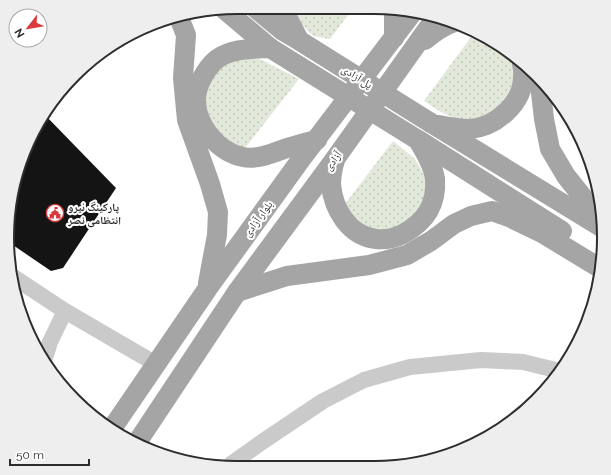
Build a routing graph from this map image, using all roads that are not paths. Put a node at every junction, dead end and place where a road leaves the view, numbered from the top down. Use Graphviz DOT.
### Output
graph roads {
  1 [pos="230,14"];
  2 [pos="263,14"];
  3 [pos="286,14"];
  4 [pos="404,16"];
  5 [pos="181,22"];
  6 [pos="432,22"];
  7 [pos="445,26"];
  8 [pos="300,41"];
  9 [pos="270,48"];
  10 [pos="410,53"];
  11 [pos="523,71"];
  12 [pos="540,88"];
  13 [pos="431,123"];
  14 [pos="317,140"];
  15 [pos="418,140"];
  16 [pos="335,159"];
  17 [pos="596,213"];
  18 [pos="597,225"];
  19 [pos="597,253"];
  20 [pos="595,265"];
  21 [pos="18,280"];
  22 [pos="208,288"];
  23 [pos="237,292"];
  24 [pos="65,310"];
  25 [pos="50,342"];
  26 [pos="43,347"];
  27 [pos="47,353"];
  28 [pos="156,364"];
  29 [pos="554,370"];
  30 [pos="116,425"];
  31 [pos="140,438"];
  32 [pos="235,461"];
  1 -- 9 [label="main road, پل آزادی"];
  2 -- 8 [label="main road, پل آزادی"];
  3 -- 8 [label="main road"];
  4 -- 14 [label="main road, بلوار آزادی"];
  5 -- 22 [label="main road"];
  6 -- 10 [label="main road, آزادی"];
  7 -- 10 [label="main road"];
  8 -- 13 [label="main road, پل آزادی, bridge"];
  9 -- 14 [label="main road"];
  9 -- 15 [label="main road, پل آزادی, bridge"];
  10 -- 16 [label="main road, آزادی"];
  11 -- 13 [label="main road"];
  12 -- 17 [label="main road"];
  13 -- 18 [label="main road, پل آزادی"];
  14 -- 22 [label="main road, بلوار آزادی"];
  15 -- 16 [label="main road"];
  15 -- 19 [label="main road, پل آزادی"];
  16 -- 23 [label="main road, آزادی"];
  20 -- 23 [label="main road"];
  21 -- 24 [label="street"];
  22 -- 28 [label="main road, بلوار آزادی"];
  23 -- 31 [label="main road"];
  24 -- 25 [label="street"];
  24 -- 28 [label="street"];
  25 -- 26 [label="street"];
  25 -- 27 [label="street"];
  28 -- 30 [label="main road, بلوار آزادی"];
  29 -- 32 [label="street"];
}
